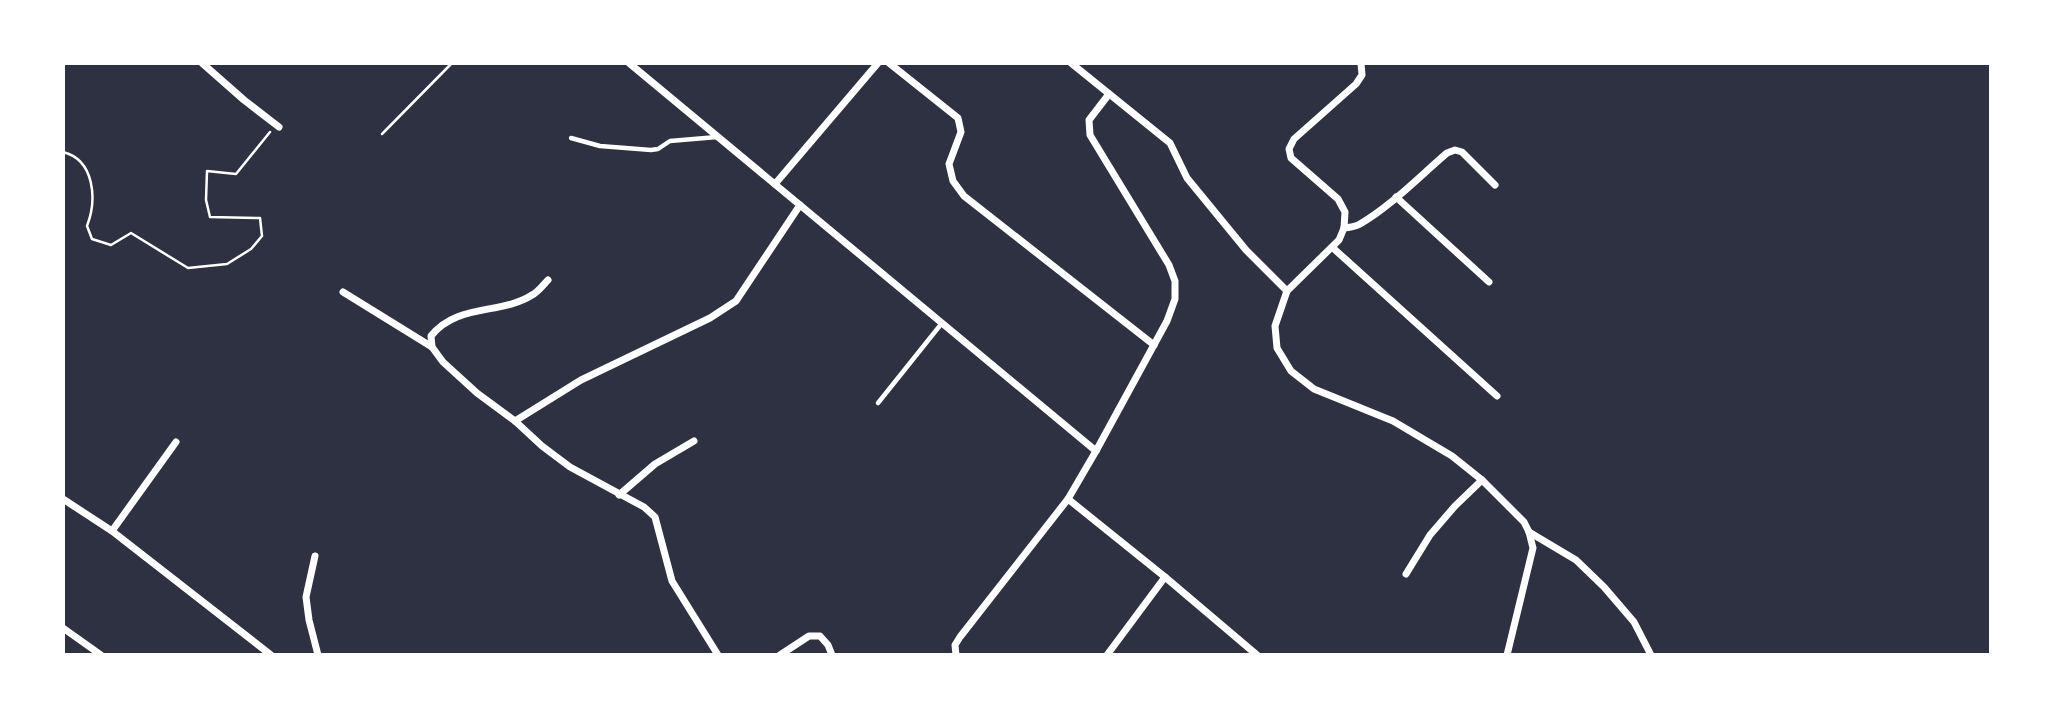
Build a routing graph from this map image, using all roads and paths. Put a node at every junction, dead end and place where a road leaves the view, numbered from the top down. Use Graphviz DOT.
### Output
graph roads {
  1 [pos="202,63"];
  2 [pos="452,63"];
  3 [pos="629,63"];
  4 [pos="878,63"];
  5 [pos="889,63"];
  6 [pos="1071,63"];
  7 [pos="1361,63"];
  8 [pos="1109,94"];
  9 [pos="279,127"];
  10 [pos="382,134"];
  11 [pos="718,137"];
  12 [pos="571,138"];
  13 [pos="63,152"];
  14 [pos="775,184"];
  15 [pos="1495,185"];
  16 [pos="1396,197"];
  17 [pos="800,205"];
  18 [pos="1344,228"];
  19 [pos="1333,248"];
  20 [pos="548,280"];
  21 [pos="1489,282"];
  22 [pos="1287,291"];
  23 [pos="342,292"];
  24 [pos="942,323"];
  25 [pos="1154,345"];
  26 [pos="432,346"];
  27 [pos="1497,396"];
  28 [pos="878,402"];
  29 [pos="515,421"];
  30 [pos="694,441"];
  31 [pos="176,442"];
  32 [pos="1097,451"];
  33 [pos="1482,480"];
  34 [pos="619,495"];
  35 [pos="63,499"];
  36 [pos="1068,499"];
  37 [pos="112,531"];
  38 [pos="1529,532"];
  39 [pos="315,556"];
  40 [pos="1406,574"];
  41 [pos="1165,577"];
  42 [pos="63,628"];
  43 [pos="101,655"];
  44 [pos="271,655"];
  45 [pos="318,655"];
  46 [pos="718,655"];
  47 [pos="780,655"];
  48 [pos="832,655"];
  49 [pos="956,655"];
  50 [pos="1107,655"];
  51 [pos="1257,655"];
  52 [pos="1507,655"];
  53 [pos="1651,655"];
  1 -- 9 [label="street"];
  2 -- 10 [label="path"];
  3 -- 11 [label="street"];
  4 -- 14 [label="street"];
  5 -- 25 [label="street"];
  6 -- 8 [label="street"];
  7 -- 18 [label="street"];
  8 -- 22 [label="street"];
  8 -- 25 [label="street"];
  9 -- 13 [label="path"];
  11 -- 12 [label="lane"];
  11 -- 14 [label="street"];
  14 -- 17 [label="street"];
  15 -- 16 [label="street"];
  16 -- 18 [label="street"];
  16 -- 21 [label="street"];
  17 -- 24 [label="street"];
  17 -- 29 [label="street"];
  18 -- 19 [label="street"];
  19 -- 22 [label="street"];
  19 -- 27 [label="street"];
  20 -- 26 [label="street"];
  22 -- 33 [label="street"];
  23 -- 26 [label="street"];
  24 -- 28 [label="lane"];
  24 -- 32 [label="street"];
  25 -- 32 [label="street"];
  26 -- 29 [label="street"];
  29 -- 34 [label="street"];
  30 -- 34 [label="street"];
  31 -- 37 [label="street"];
  32 -- 36 [label="street"];
  33 -- 38 [label="street"];
  33 -- 40 [label="street"];
  34 -- 46 [label="street"];
  35 -- 37 [label="street"];
  36 -- 41 [label="street"];
  36 -- 49 [label="street"];
  37 -- 44 [label="street"];
  38 -- 52 [label="street"];
  38 -- 53 [label="street"];
  39 -- 45 [label="street"];
  41 -- 50 [label="street"];
  41 -- 51 [label="street"];
  42 -- 43 [label="street"];
  47 -- 48 [label="street"];
}
